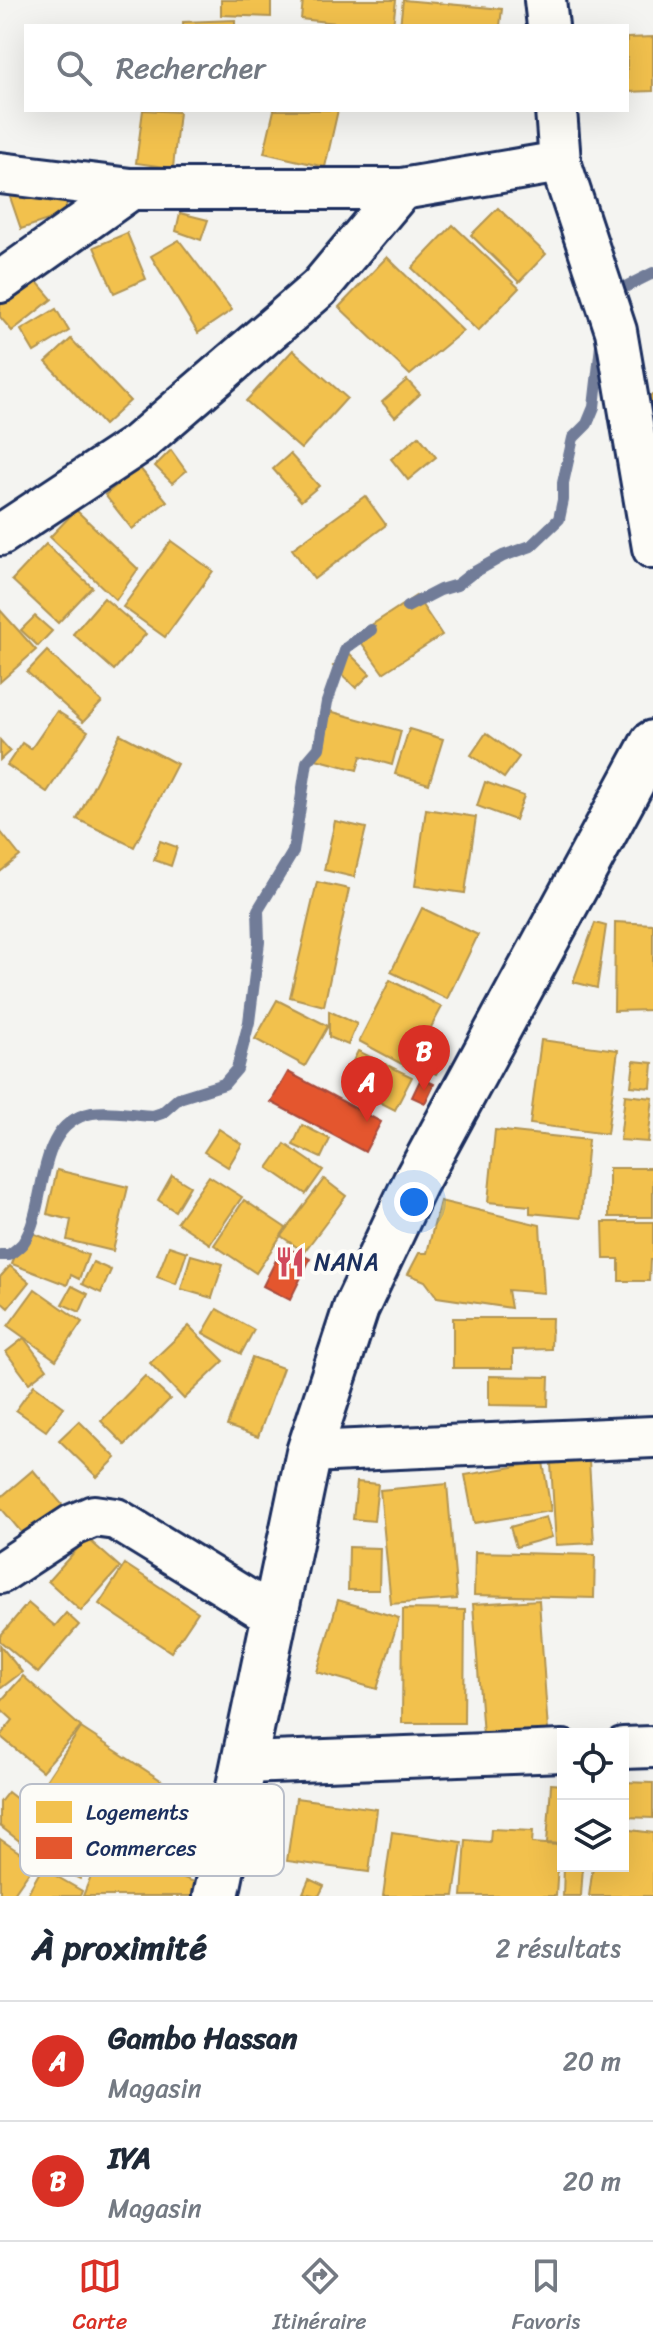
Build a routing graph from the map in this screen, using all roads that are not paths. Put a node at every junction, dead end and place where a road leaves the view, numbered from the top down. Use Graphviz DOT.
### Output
graph roads {
  1 [pos="545,0"];
  2 [pos="548,24"];
  3 [pos="556,112"];
  4 [pos="560,162"];
  5 [pos="0,173"];
  6 [pos="131,189"];
  7 [pos="402,189"];
  8 [pos="0,282"];
  9 [pos="0,535"];
  10 [pos="653,548"];
  11 [pos="653,743"];
  12 [pos="653,1437"];
  13 [pos="309,1452"];
  14 [pos="0,1573"];
  15 [pos="274,1616"];
  16 [pos="653,1747"];
  17 [pos="629,1748"];
  18 [pos="557,1751"];
  19 [pos="245,1763"];
  20 [pos="240,1784"];
  21 [pos="220,1876"];
  22 [pos="216,1896"];
  1 -- 2 [label="street"];
  3 -- 4 [label="street"];
  4 -- 7 [label="street"];
  4 -- 10 [label="street"];
  5 -- 6 [label="street"];
  6 -- 7 [label="street"];
  6 -- 8 [label="street"];
  7 -- 9 [label="street"];
  11 -- 13 [label="street"];
  12 -- 13 [label="street"];
  13 -- 15 [label="street"];
  14 -- 15 [label="street"];
  15 -- 19 [label="street"];
  16 -- 17 [label="street"];
  18 -- 19 [label="street"];
  19 -- 20 [label="street"];
  21 -- 22 [label="street"];
}
